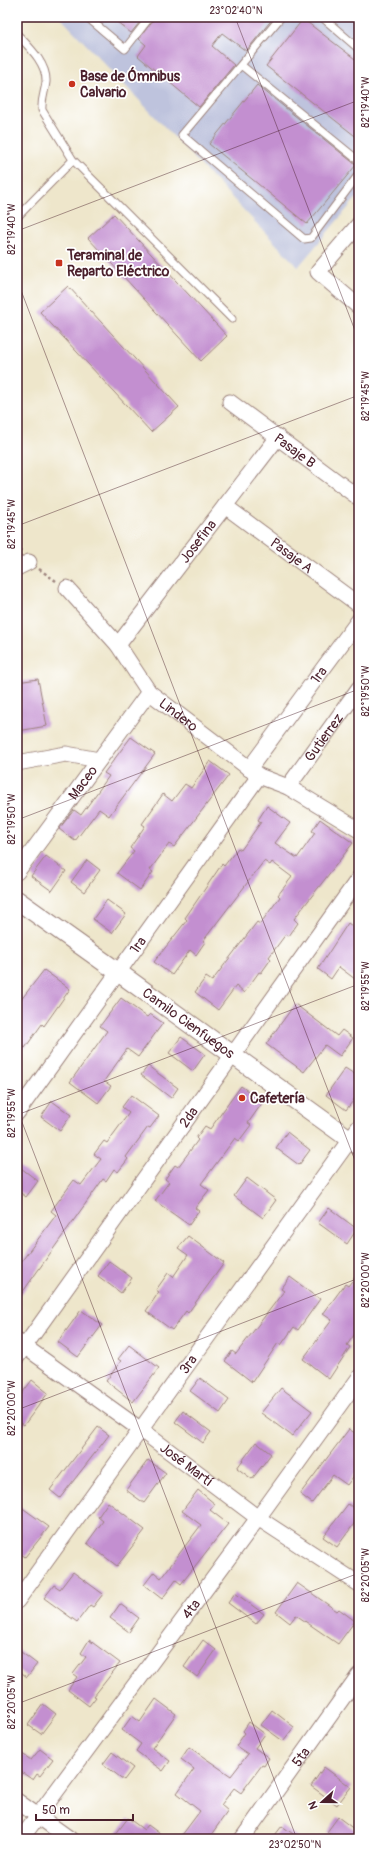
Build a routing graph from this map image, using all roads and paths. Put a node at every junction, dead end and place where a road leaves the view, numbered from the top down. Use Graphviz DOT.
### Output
graph roads {
  1 [pos="87,17"];
  2 [pos="150,17"];
  3 [pos="281,17"];
  4 [pos="322,17"];
  5 [pos="17,34"];
  6 [pos="359,49"];
  7 [pos="241,65"];
  8 [pos="74,160"];
  9 [pos="359,161"];
  10 [pos="359,174"];
  11 [pos="17,217"];
  12 [pos="359,224"];
  13 [pos="359,307"];
  14 [pos="232,319"];
  15 [pos="230,402"];
  16 [pos="278,437"];
  17 [pos="359,498"];
  18 [pos="225,506"];
  19 [pos="23,565"];
  20 [pos="67,588"];
  21 [pos="359,605"];
  22 [pos="359,620"];
  23 [pos="118,646"];
  24 [pos="359,688"];
  25 [pos="148,692"];
  26 [pos="99,760"];
  27 [pos="17,763"];
  28 [pos="254,773"];
  29 [pos="288,787"];
  30 [pos="358,827"];
  31 [pos="17,872"];
  32 [pos="359,878"];
  33 [pos="17,900"];
  34 [pos="118,972"];
  35 [pos="232,1055"];
  36 [pos="17,1113"];
  37 [pos="356,1137"];
  38 [pos="19,1348"];
  39 [pos="359,1378"];
  40 [pos="141,1430"];
  41 [pos="258,1518"];
  42 [pos="359,1584"];
  43 [pos="17,1601"];
  44 [pos="359,1675"];
  45 [pos="17,1801"];
  46 [pos="37,1815"];
  47 [pos="21,1839"];
  48 [pos="70,1839"];
  49 [pos="242,1839"];
  1 -- 2 [label="lane"];
  3 -- 7 [label="lane"];
  4 -- 6 [label="lane"];
  5 -- 8 [label="lane"];
  7 -- 9 [label="lane"];
  7 -- 10 [label="lane"];
  8 -- 11 [label="lane"];
  8 -- 14 [label="lane"];
  12 -- 13 [label="street"];
  15 -- 16 [label="street, Pasaje B"];
  16 -- 17 [label="street, Pasaje B"];
  16 -- 18 [label="street, Josefina"];
  18 -- 21 [label="street, Pasaje A"];
  18 -- 23 [label="street, Josefina"];
  19 -- 20 [label="path"];
  20 -- 23 [label="street, Lindero"];
  22 -- 28 [label="street, 1ra"];
  23 -- 25 [label="street, Lindero"];
  24 -- 29 [label="street, Gutierrez"];
  25 -- 26 [label="street, Maceo"];
  25 -- 28 [label="street, Lindero"];
  26 -- 27 [label="street"];
  26 -- 31 [label="street, Maceo"];
  28 -- 29 [label="street, Lindero"];
  28 -- 34 [label="street, 1ra"];
  29 -- 30 [label="street, Lindero"];
  32 -- 35 [label="street, 2da"];
  33 -- 34 [label="street, Camilo Cienfuegos"];
  34 -- 35 [label="street, Camilo Cienfuegos"];
  34 -- 36 [label="street, 1ra"];
  35 -- 37 [label="street, Camilo Cienfuegos"];
  35 -- 38 [label="street, 2da"];
  37 -- 40 [label="street, 3ra"];
  38 -- 40 [label="street, José Martí"];
  39 -- 41 [label="street, 4ta"];
  40 -- 41 [label="street, José Martí"];
  40 -- 43 [label="street, 3ra"];
  41 -- 42 [label="street, José Martí"];
  41 -- 46 [label="street, 4ta"];
  44 -- 49 [label="street, 5ta"];
  45 -- 46 [label="street"];
  46 -- 47 [label="street, 4ta"];
  46 -- 48 [label="street"];
}
